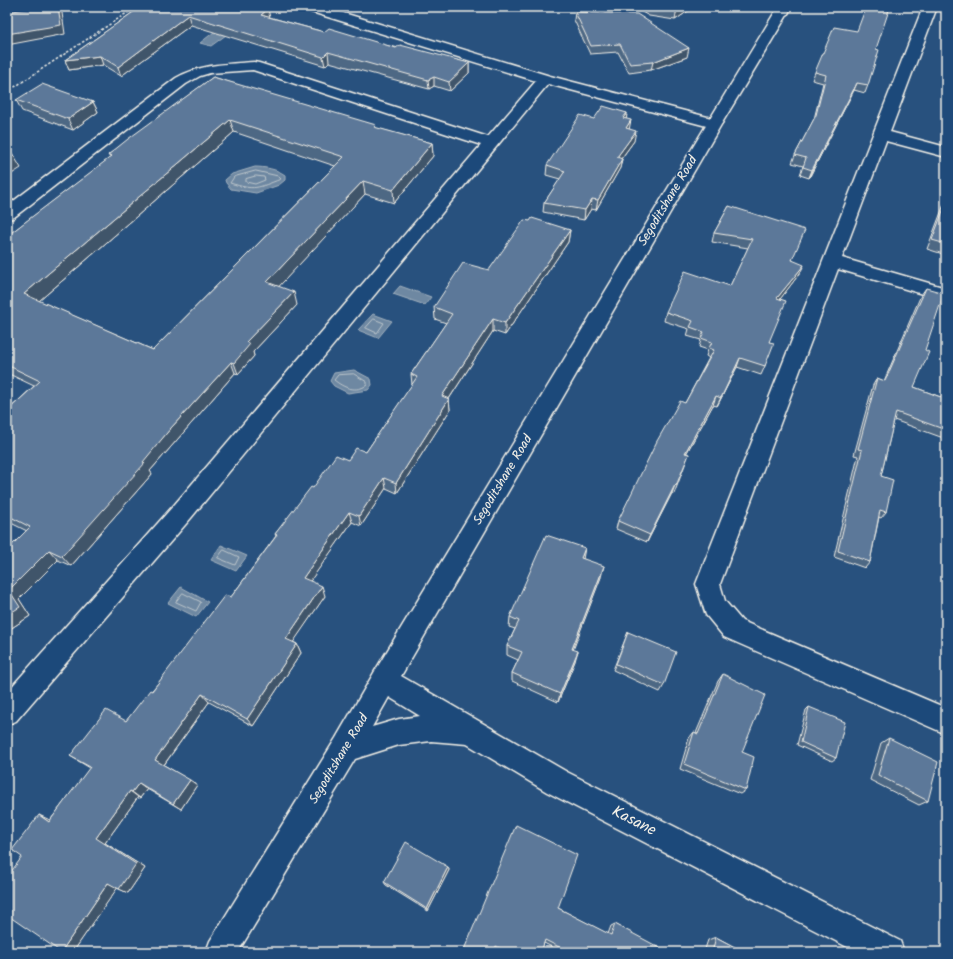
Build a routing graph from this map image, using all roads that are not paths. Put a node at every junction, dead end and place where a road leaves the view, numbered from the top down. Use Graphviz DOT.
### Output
graph roads {
  1 [pos="310,7"];
  2 [pos="784,7"];
  3 [pos="930,7"];
  4 [pos="545,79"];
  5 [pos="714,123"];
  6 [pos="882,135"];
  7 [pos="492,143"];
  8 [pos="946,152"];
  9 [pos="7,214"];
  10 [pos="832,261"];
  11 [pos="946,295"];
  12 [pos="384,680"];
  13 [pos="7,712"];
  14 [pos="946,721"];
  15 [pos="471,731"];
  16 [pos="346,748"];
  17 [pos="222,952"];
  18 [pos="889,952"];
  1 -- 4 [label="street"];
  2 -- 5 [label="street, Segoditshane Road"];
  3 -- 6 [label="street"];
  4 -- 5 [label="street"];
  4 -- 7 [label="street"];
  5 -- 12 [label="street, Segoditshane Road"];
  6 -- 8 [label="street"];
  6 -- 10 [label="street"];
  7 -- 9 [label="street"];
  7 -- 13 [label="street"];
  10 -- 11 [label="street"];
  10 -- 14 [label="street"];
  12 -- 15 [label="street, Kasane"];
  12 -- 16 [label="street, Segoditshane Road"];
  15 -- 16 [label="street"];
  15 -- 18 [label="street, Kasane"];
  16 -- 17 [label="street, Segoditshane Road"];
}
